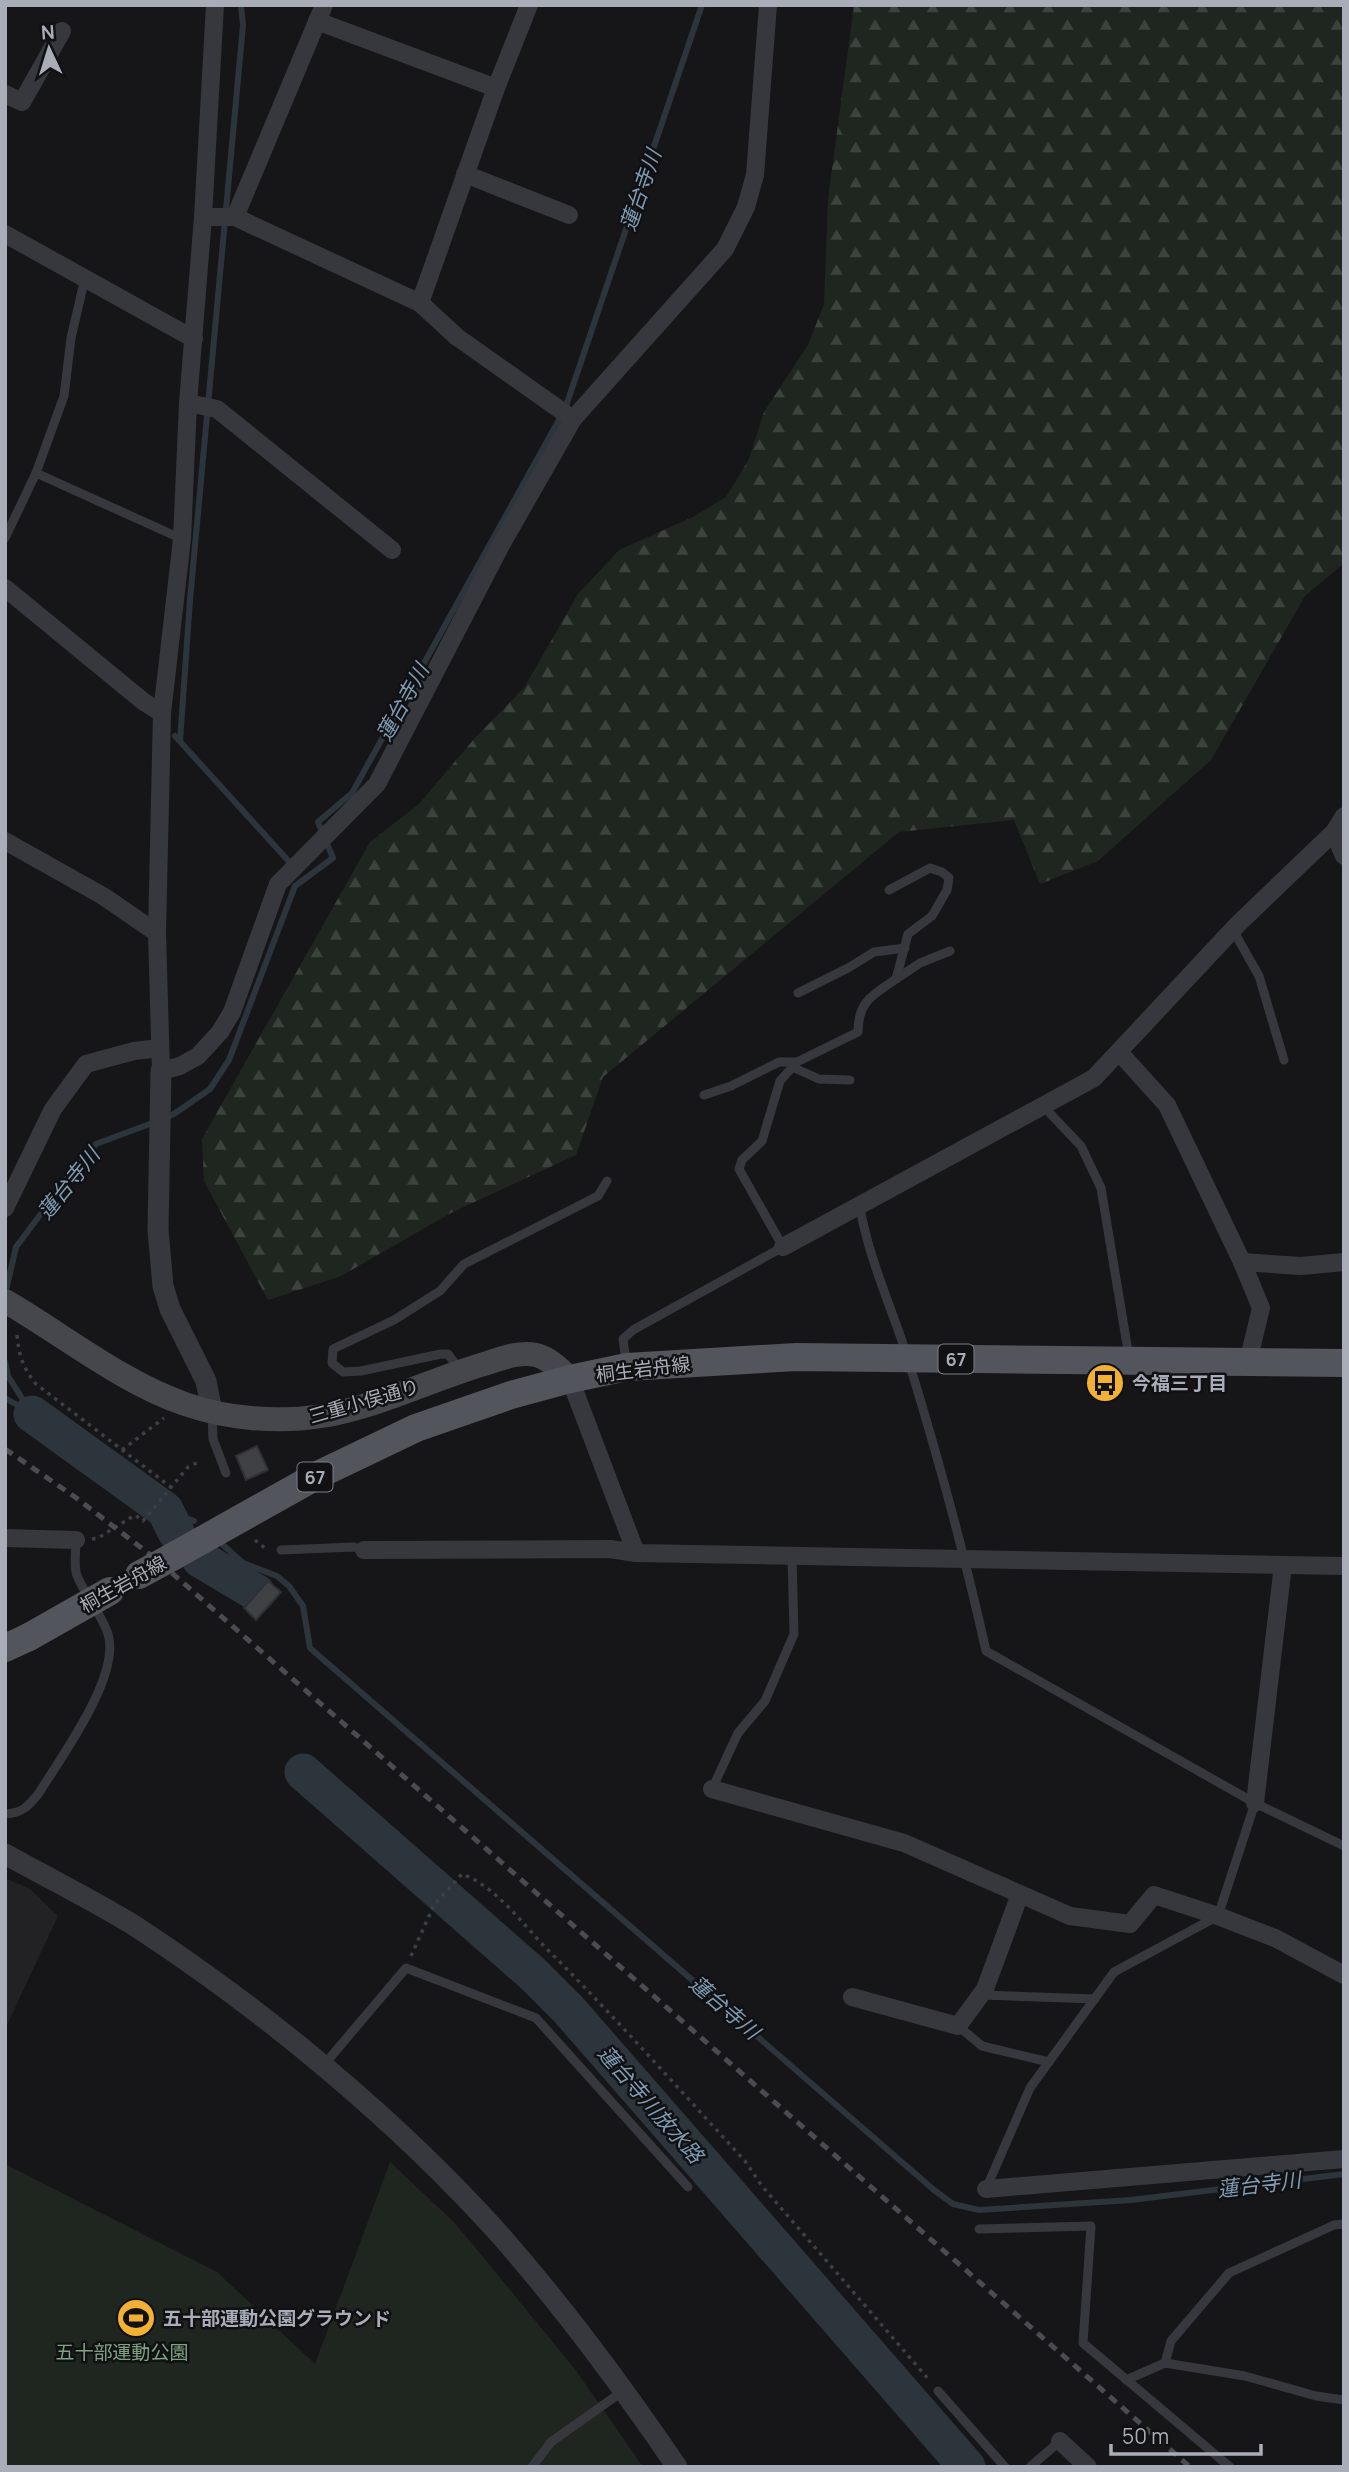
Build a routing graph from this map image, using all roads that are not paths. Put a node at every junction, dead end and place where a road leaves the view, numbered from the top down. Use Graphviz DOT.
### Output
graph roads {
  1 [pos="215,5"];
  2 [pos="529,5"];
  3 [pos="768,5"];
  4 [pos="321,13"];
  5 [pos="62,31"];
  6 [pos="496,88"];
  7 [pos="5,94"];
  8 [pos="466,174"];
  9 [pos="569,215"];
  10 [pos="203,217"];
  11 [pos="235,217"];
  12 [pos="5,234"];
  13 [pos="85,278"];
  14 [pos="420,303"];
  15 [pos="194,339"];
  16 [pos="188,403"];
  17 [pos="573,419"];
  18 [pos="36,473"];
  19 [pos="5,538"];
  20 [pos="182,539"];
  21 [pos="392,550"];
  22 [pos="5,588"];
  23 [pos="162,713"];
  24 [pos="1344,816"];
  25 [pos="1334,832"];
  26 [pos="5,841"];
  27 [pos="1344,856"];
  28 [pos="888,890"];
  29 [pos="1233,930"];
  30 [pos="157,933"];
  31 [pos="905,948"];
  32 [pos="950,951"];
  33 [pos="896,979"];
  34 [pos="798,993"];
  35 [pos="160,1048"];
  36 [pos="1119,1052"];
  37 [pos="1284,1060"];
  38 [pos="794,1065"];
  39 [pos="161,1071"];
  40 [pos="850,1080"];
  41 [pos="704,1095"];
  42 [pos="1044,1107"];
  43 [pos="607,1181"];
  44 [pos="5,1208"];
  45 [pos="860,1208"];
  46 [pos="783,1247"];
  47 [pos="1242,1262"];
  48 [pos="1344,1262"];
  49 [pos="14,1314"];
  50 [pos="908,1359"];
  51 [pos="1130,1362"];
  52 [pos="1248,1362"];
  53 [pos="1344,1363"];
  54 [pos="627,1367"];
  55 [pos="460,1371"];
  56 [pos="570,1379"];
  57 [pos="212,1411"];
  58 [pos="226,1473"];
  59 [pos="5,1538"];
  60 [pos="76,1540"];
  61 [pos="281,1550"];
  62 [pos="364,1550"];
  63 [pos="636,1553"];
  64 [pos="792,1556"];
  65 [pos="965,1559"];
  66 [pos="1283,1565"];
  67 [pos="1344,1566"];
  68 [pos="17,1643"];
  69 [pos="712,1789"];
  70 [pos="1255,1803"];
  71 [pos="5,1814"];
  72 [pos="1344,1846"];
  73 [pos="5,1854"];
  74 [pos="1020,1894"];
  75 [pos="1218,1916"];
  76 [pos="1344,1975"];
  77 [pos="980,1995"];
  78 [pos="852,1997"];
  79 [pos="1095,1999"];
  80 [pos="958,2026"];
  81 [pos="1049,2062"];
  82 [pos="322,2067"];
  83 [pos="1344,2159"];
  84 [pos="688,2187"];
  85 [pos="986,2189"];
  86 [pos="1344,2224"];
  87 [pos="979,2229"];
  88 [pos="1165,2363"];
  89 [pos="1126,2380"];
  90 [pos="624,2390"];
  91 [pos="938,2391"];
  92 [pos="1344,2400"];
  93 [pos="1060,2441"];
  94 [pos="532,2467"];
  95 [pos="677,2467"];
  96 [pos="1005,2467"];
  97 [pos="1030,2467"];
  98 [pos="1088,2467"];
  99 [pos="1230,2467"];
  1 -- 10 [label="street"];
  2 -- 6 [label="street"];
  3 -- 17 [label="street"];
  4 -- 6 [label="street"];
  4 -- 11 [label="street"];
  5 -- 7 [label="street"];
  6 -- 8 [label="street"];
  8 -- 9 [label="street"];
  8 -- 14 [label="street"];
  10 -- 11 [label="street"];
  10 -- 15 [label="street"];
  11 -- 14 [label="street"];
  12 -- 13 [label="street"];
  13 -- 15 [label="street"];
  13 -- 18 [label="lane"];
  14 -- 17 [label="street"];
  15 -- 16 [label="street"];
  16 -- 20 [label="street"];
  16 -- 21 [label="street"];
  17 -- 39 [label="street"];
  18 -- 19 [label="lane"];
  18 -- 20 [label="lane"];
  20 -- 23 [label="street"];
  22 -- 23 [label="street"];
  23 -- 30 [label="street"];
  24 -- 25 [label="street"];
  25 -- 27 [label="street"];
  25 -- 29 [label="street"];
  26 -- 30 [label="street"];
  28 -- 31 [label="lane"];
  29 -- 36 [label="street"];
  29 -- 37 [label="lane"];
  30 -- 35 [label="street"];
  31 -- 33 [label="lane"];
  31 -- 34 [label="lane"];
  32 -- 33 [label="lane"];
  33 -- 38 [label="lane"];
  35 -- 39 [label="street"];
  35 -- 44 [label="street"];
  36 -- 42 [label="street"];
  36 -- 47 [label="street"];
  38 -- 40 [label="lane"];
  38 -- 41 [label="lane"];
  38 -- 46 [label="lane"];
  39 -- 57 [label="street"];
  42 -- 45 [label="street"];
  42 -- 51 [label="lane"];
  43 -- 55 [label="lane"];
  45 -- 46 [label="street"];
  45 -- 50 [label="lane"];
  46 -- 54 [label="lane"];
  47 -- 48 [label="street"];
  47 -- 52 [label="street"];
  49 -- 57 [label="main road, 三重小俣通り"];
  50 -- 51 [label="main road, 桐生岩舟線 / 67"];
  50 -- 54 [label="main road, 桐生岩舟線 / 67"];
  50 -- 65 [label="lane"];
  51 -- 52 [label="main road, 桐生岩舟線 / 67"];
  52 -- 53 [label="main road, 桐生岩舟線 / 67"];
  54 -- 56 [label="main road, 桐生岩舟線 / 67"];
  55 -- 56 [label="main road, 三重小俣通り"];
  55 -- 57 [label="main road, 三重小俣通り"];
  56 -- 63 [label="street"];
  56 -- 68 [label="main road, 桐生岩舟線 / 67, bridge"];
  57 -- 58 [label="lane"];
  59 -- 60 [label="street"];
  60 -- 71 [label="lane"];
  61 -- 62 [label="lane"];
  62 -- 63 [label="street"];
  63 -- 64 [label="street"];
  64 -- 65 [label="street"];
  64 -- 69 [label="lane"];
  65 -- 66 [label="street"];
  65 -- 70 [label="lane"];
  66 -- 67 [label="street"];
  66 -- 70 [label="street"];
  69 -- 74 [label="street"];
  70 -- 72 [label="lane"];
  70 -- 75 [label="lane"];
  73 -- 82 [label="street"];
  74 -- 75 [label="street"];
  74 -- 77 [label="street"];
  75 -- 76 [label="street"];
  75 -- 79 [label="lane"];
  77 -- 79 [label="lane"];
  77 -- 80 [label="street"];
  78 -- 80 [label="street"];
  79 -- 81 [label="lane"];
  80 -- 81 [label="lane"];
  81 -- 85 [label="lane"];
  82 -- 84 [label="lane"];
  82 -- 90 [label="street"];
  83 -- 85 [label="street"];
  86 -- 88 [label="lane"];
  87 -- 89 [label="lane"];
  88 -- 89 [label="lane"];
  88 -- 92 [label="lane"];
  89 -- 99 [label="lane"];
  90 -- 94 [label="lane"];
  90 -- 95 [label="street"];
  91 -- 96 [label="lane"];
  93 -- 97 [label="lane"];
  93 -- 98 [label="street"];
}
